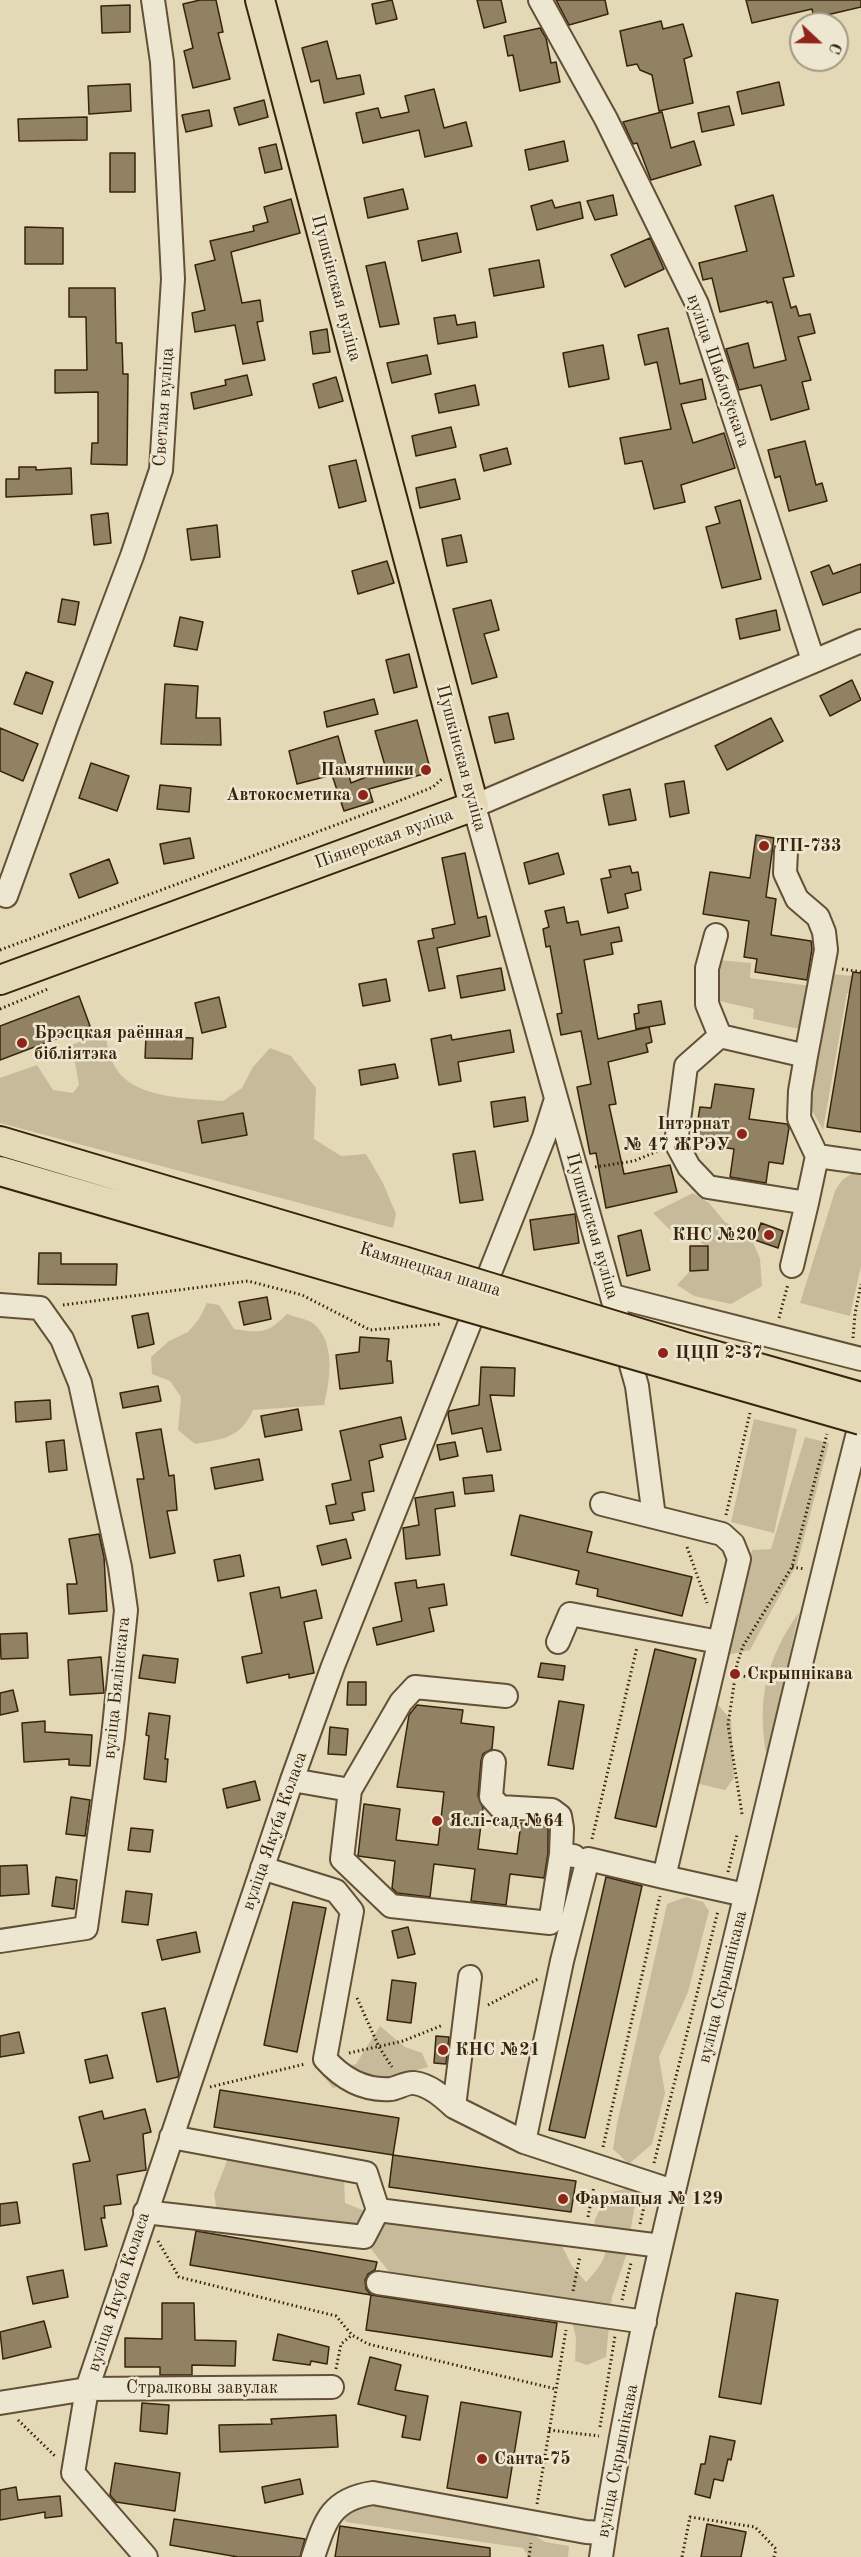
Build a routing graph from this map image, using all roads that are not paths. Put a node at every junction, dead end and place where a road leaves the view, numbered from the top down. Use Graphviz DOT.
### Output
graph roads {
  1 [pos="153,0"];
  2 [pos="260,0"];
  3 [pos="540,0"];
  4 [pos="861,641"];
  5 [pos="813,660"];
  6 [pos="474,806"];
  7 [pos="786,851"];
  8 [pos="6,896"];
  9 [pos="716,935"];
  10 [pos="0,980"];
  11 [pos="720,1036"];
  12 [pos="806,1056"];
  13 [pos="556,1099"];
  14 [pos="0,1141"];
  15 [pos="816,1156"];
  16 [pos="861,1162"];
  17 [pos="0,1171"];
  18 [pos="807,1203"];
  19 [pos="792,1266"];
  20 [pos="399,1274"];
  21 [pos="613,1296"];
  22 [pos="0,1305"];
  23 [pos="855,1358"];
  24 [pos="861,1397"];
  25 [pos="861,1420"];
  26 [pos="602,1504"];
  27 [pos="654,1517"];
  28 [pos="558,1642"];
  29 [pos="719,1642"];
  30 [pos="506,1696"];
  31 [pos="494,1762"];
  32 [pos="292,1780"];
  33 [pos="350,1790"];
  34 [pos="561,1854"];
  35 [pos="588,1859"];
  36 [pos="262,1868"];
  37 [pos="664,1877"];
  38 [pos="746,1895"];
  39 [pos="0,1941"];
  40 [pos="470,1977"];
  41 [pos="454,2107"];
  42 [pos="171,2137"];
  43 [pos="524,2142"];
  44 [pos="674,2191"];
  45 [pos="378,2210"];
  46 [pos="144,2214"];
  47 [pos="661,2246"];
  48 [pos="378,2283"];
  49 [pos="645,2322"];
  50 [pos="332,2387"];
  51 [pos="87,2389"];
  52 [pos="1,2403"];
  53 [pos="604,2534"];
  54 [pos="146,2557"];
  55 [pos="313,2557"];
  56 [pos="601,2557"];
  1 -- 8 [label="street, Светлая вуліца"];
  2 -- 6 [label="main road, Пушкінская вуліца"];
  3 -- 5 [label="street, вуліца Шаблоўскага"];
  4 -- 5 [label="street, Піянерская вуліца"];
  5 -- 6 [label="street, Піянерская вуліца"];
  6 -- 10 [label="main road, Піянерская вуліца"];
  6 -- 13 [label="street, Пушкінская вуліца"];
  7 -- 12 [label="street"];
  9 -- 11 [label="street"];
  11 -- 12 [label="street"];
  11 -- 18 [label="street"];
  12 -- 15 [label="street"];
  13 -- 21 [label="street, Пушкінская вуліца"];
  13 -- 32 [label="street, вуліца Якуба Коласа"];
  14 -- 20 [label="main road, Камянецкая шаша"];
  15 -- 16 [label="street"];
  15 -- 18 [label="street"];
  17 -- 20 [label="main road, Камянецкая шаша"];
  18 -- 19 [label="street"];
  20 -- 24 [label="main road, Камянецкая шаша, bridge"];
  20 -- 25 [label="main road, Камянецкая шаша, bridge"];
  21 -- 23 [label="street"];
  21 -- 27 [label="street, Пушкінская вуліца"];
  22 -- 39 [label="street, вуліца Бялінскага"];
  25 -- 38 [label="street, вуліца Скрыпнікава"];
  26 -- 27 [label="street"];
  27 -- 29 [label="street"];
  28 -- 29 [label="street"];
  29 -- 37 [label="street"];
  30 -- 33 [label="street"];
  31 -- 34 [label="street"];
  32 -- 33 [label="street"];
  32 -- 36 [label="street, вуліца Якуба Коласа"];
  33 -- 34 [label="street"];
  34 -- 35 [label="street"];
  35 -- 37 [label="street"];
  35 -- 43 [label="street"];
  36 -- 41 [label="street"];
  36 -- 42 [label="street, вуліца Якуба Коласа"];
  37 -- 38 [label="street"];
  38 -- 44 [label="street, вуліца Скрыпнікава"];
  40 -- 41 [label="street"];
  41 -- 43 [label="street"];
  42 -- 45 [label="street"];
  42 -- 46 [label="street, вуліца Якуба Коласа"];
  43 -- 44 [label="street"];
  44 -- 47 [label="street, вуліца Скрыпнікава"];
  45 -- 46 [label="street"];
  45 -- 47 [label="street"];
  46 -- 51 [label="street, вуліца Якуба Коласа"];
  47 -- 49 [label="street, вуліца Скрыпнікава"];
  48 -- 49 [label="street"];
  49 -- 53 [label="street, вуліца Скрыпнікава"];
  50 -- 51 [label="street, Стралковы завулак"];
  51 -- 52 [label="street, Стралковы завулак"];
  51 -- 54 [label="street, вуліца Якуба Коласа"];
  53 -- 55 [label="street"];
  53 -- 56 [label="street, вуліца Скрыпнікава"];
}
